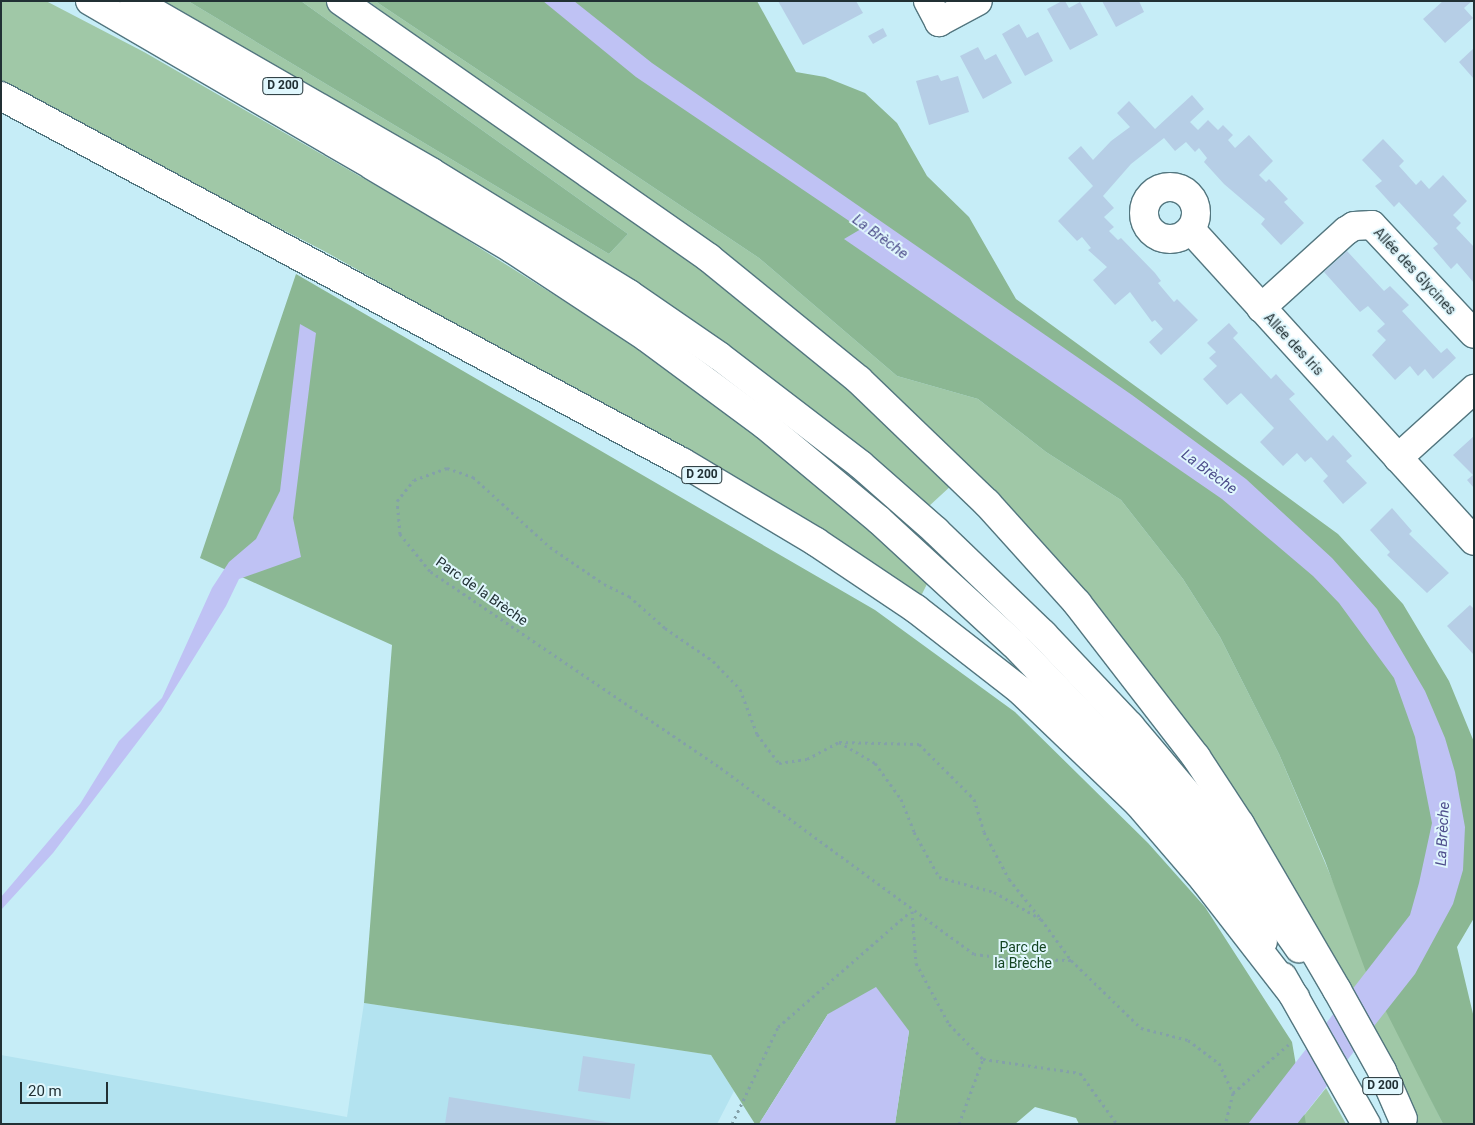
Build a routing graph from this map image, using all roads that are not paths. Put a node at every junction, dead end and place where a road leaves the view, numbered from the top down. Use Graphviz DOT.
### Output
graph roads {
  1 [pos="90,1"];
  2 [pos="134,1"];
  3 [pos="341,1"];
  4 [pos="928,1"];
  5 [pos="978,1"];
  6 [pos="1,96"];
  7 [pos="1191,230"];
  8 [pos="1261,308"];
  9 [pos="1474,334"];
  10 [pos="1474,388"];
  11 [pos="1398,458"];
  12 [pos="1474,541"];
  13 [pos="1335,996"];
  14 [pos="1295,997"];
  15 [pos="1404,1122"];
  16 [pos="1366,1124"];
  1 -- 14 [label="main road, D 200"];
  2 -- 13 [label="main road, D 200"];
  3 -- 13 [label="main road, D 200"];
  4 -- 5 [label="main road"];
  6 -- 14 [label="main road, D 200"];
  7 -- 8 [label="main road, Allée des Iris"];
  8 -- 9 [label="main road, Allée des Glycines"];
  8 -- 11 [label="main road, Allée des Iris"];
  10 -- 11 [label="main road"];
  11 -- 12 [label="main road, Allée des Iris"];
  13 -- 15 [label="main road, D 200"];
  14 -- 16 [label="main road, D 200"];
}
